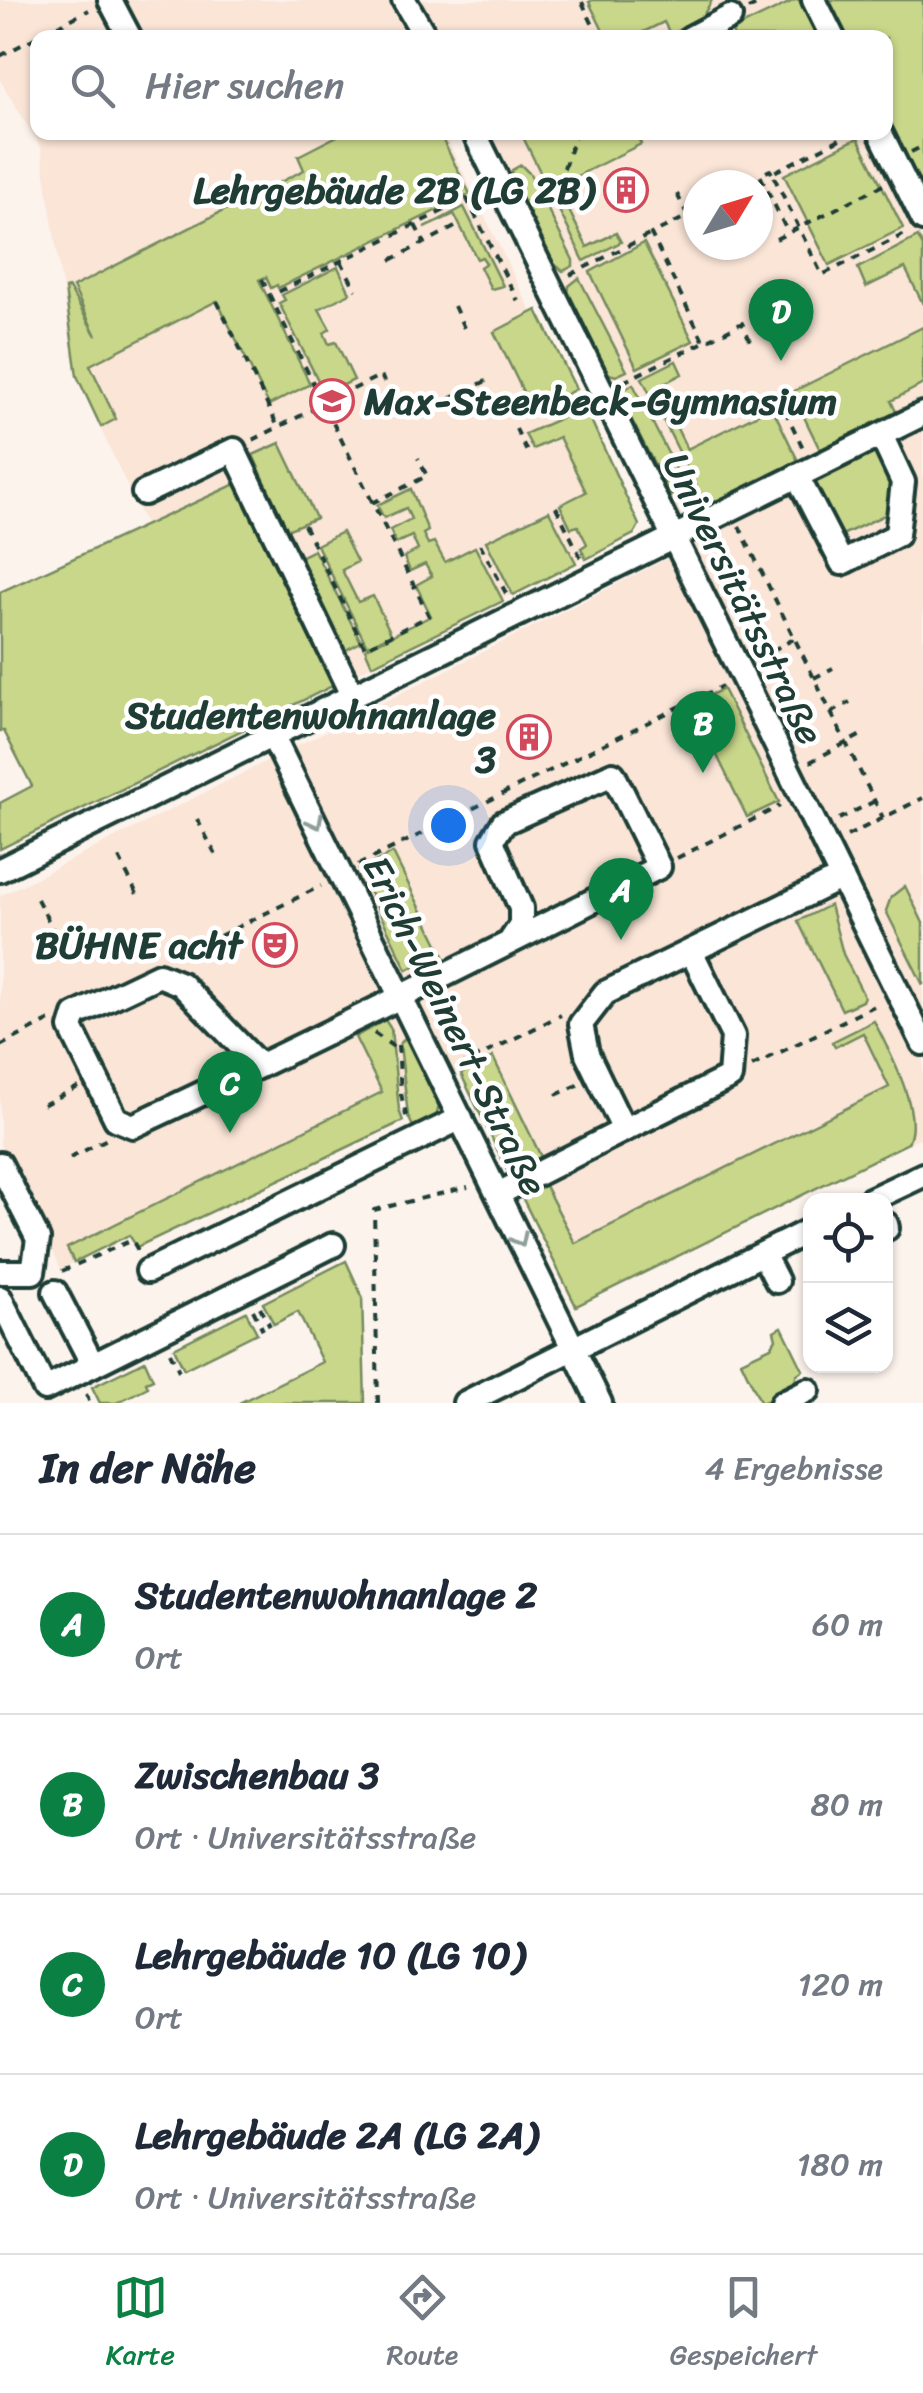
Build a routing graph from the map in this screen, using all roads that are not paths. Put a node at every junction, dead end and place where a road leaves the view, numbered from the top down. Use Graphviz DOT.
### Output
graph roads {
  1 [pos="404,0"];
  2 [pos="814,0"];
  3 [pos="102,4"];
  4 [pos="730,18"];
  5 [pos="123,30"];
  6 [pos="421,30"];
  7 [pos="706,30"];
  8 [pos="829,30"];
  9 [pos="486,140"];
  10 [pos="884,140"];
  11 [pos="915,226"];
  12 [pos="923,414"];
  13 [pos="880,435"];
  14 [pos="805,472"];
  15 [pos="144,493"];
  16 [pos="674,538"];
  17 [pos="352,695"];
  18 [pos="272,735"];
  19 [pos="0,870"];
  20 [pos="842,878"];
  21 [pos="510,944"];
  22 [pos="691,951"];
  23 [pos="403,998"];
  24 [pos="923,1043"];
  25 [pos="260,1066"];
  26 [pos="461,1118"];
  27 [pos="624,1130"];
  28 [pos="0,1164"];
  29 [pos="923,1174"];
  30 [pos="886,1193"];
  31 [pos="498,1194"];
  32 [pos="803,1234"];
  33 [pos="334,1245"];
  34 [pos="764,1254"];
  35 [pos="148,1271"];
  36 [pos="0,1272"];
  37 [pos="777,1281"];
  38 [pos="55,1292"];
  39 [pos="0,1298"];
  40 [pos="573,1348"];
  41 [pos="94,1364"];
  42 [pos="808,1390"];
  43 [pos="465,1403"];
  44 [pos="600,1403"];
  45 [pos="782,1403"];
  1 -- 6 [label="street"];
  2 -- 8 [label="street"];
  3 -- 5 [label="street"];
  4 -- 7 [label="street"];
  9 -- 16 [label="street, Universitätsstraße"];
  10 -- 11 [label="street"];
  12 -- 13 [label="street"];
  13 -- 14 [label="street"];
  13 -- 14 [label="street"];
  14 -- 16 [label="street"];
  15 -- 17 [label="street"];
  16 -- 17 [label="street"];
  16 -- 20 [label="street, Universitätsstraße"];
  17 -- 18 [label="street"];
  18 -- 19 [label="street"];
  18 -- 23 [label="street, Erich-Weinert-Straße, one-way"];
  20 -- 22 [label="street"];
  20 -- 24 [label="street, Universitätsstraße"];
  21 -- 21 [label="street"];
  21 -- 23 [label="street"];
  22 -- 27 [label="street"];
  22 -- 27 [label="street"];
  23 -- 25 [label="street"];
  23 -- 26 [label="street, Erich-Weinert-Straße"];
  25 -- 25 [label="street"];
  26 -- 31 [label="street, Erich-Weinert-Straße"];
  26 -- 35 [label="street"];
  27 -- 31 [label="street"];
  28 -- 36 [label="street"];
  29 -- 30 [label="street"];
  31 -- 40 [label="street, Erich-Weinert-Straße, one-way"];
  32 -- 34 [label="street"];
  33 -- 41 [label="street"];
  34 -- 37 [label="street"];
  34 -- 40 [label="street"];
  38 -- 41 [label="street"];
  39 -- 41 [label="street"];
  40 -- 43 [label="street"];
  40 -- 44 [label="street, Erich-Weinert-Straße"];
  42 -- 45 [label="street"];
}
